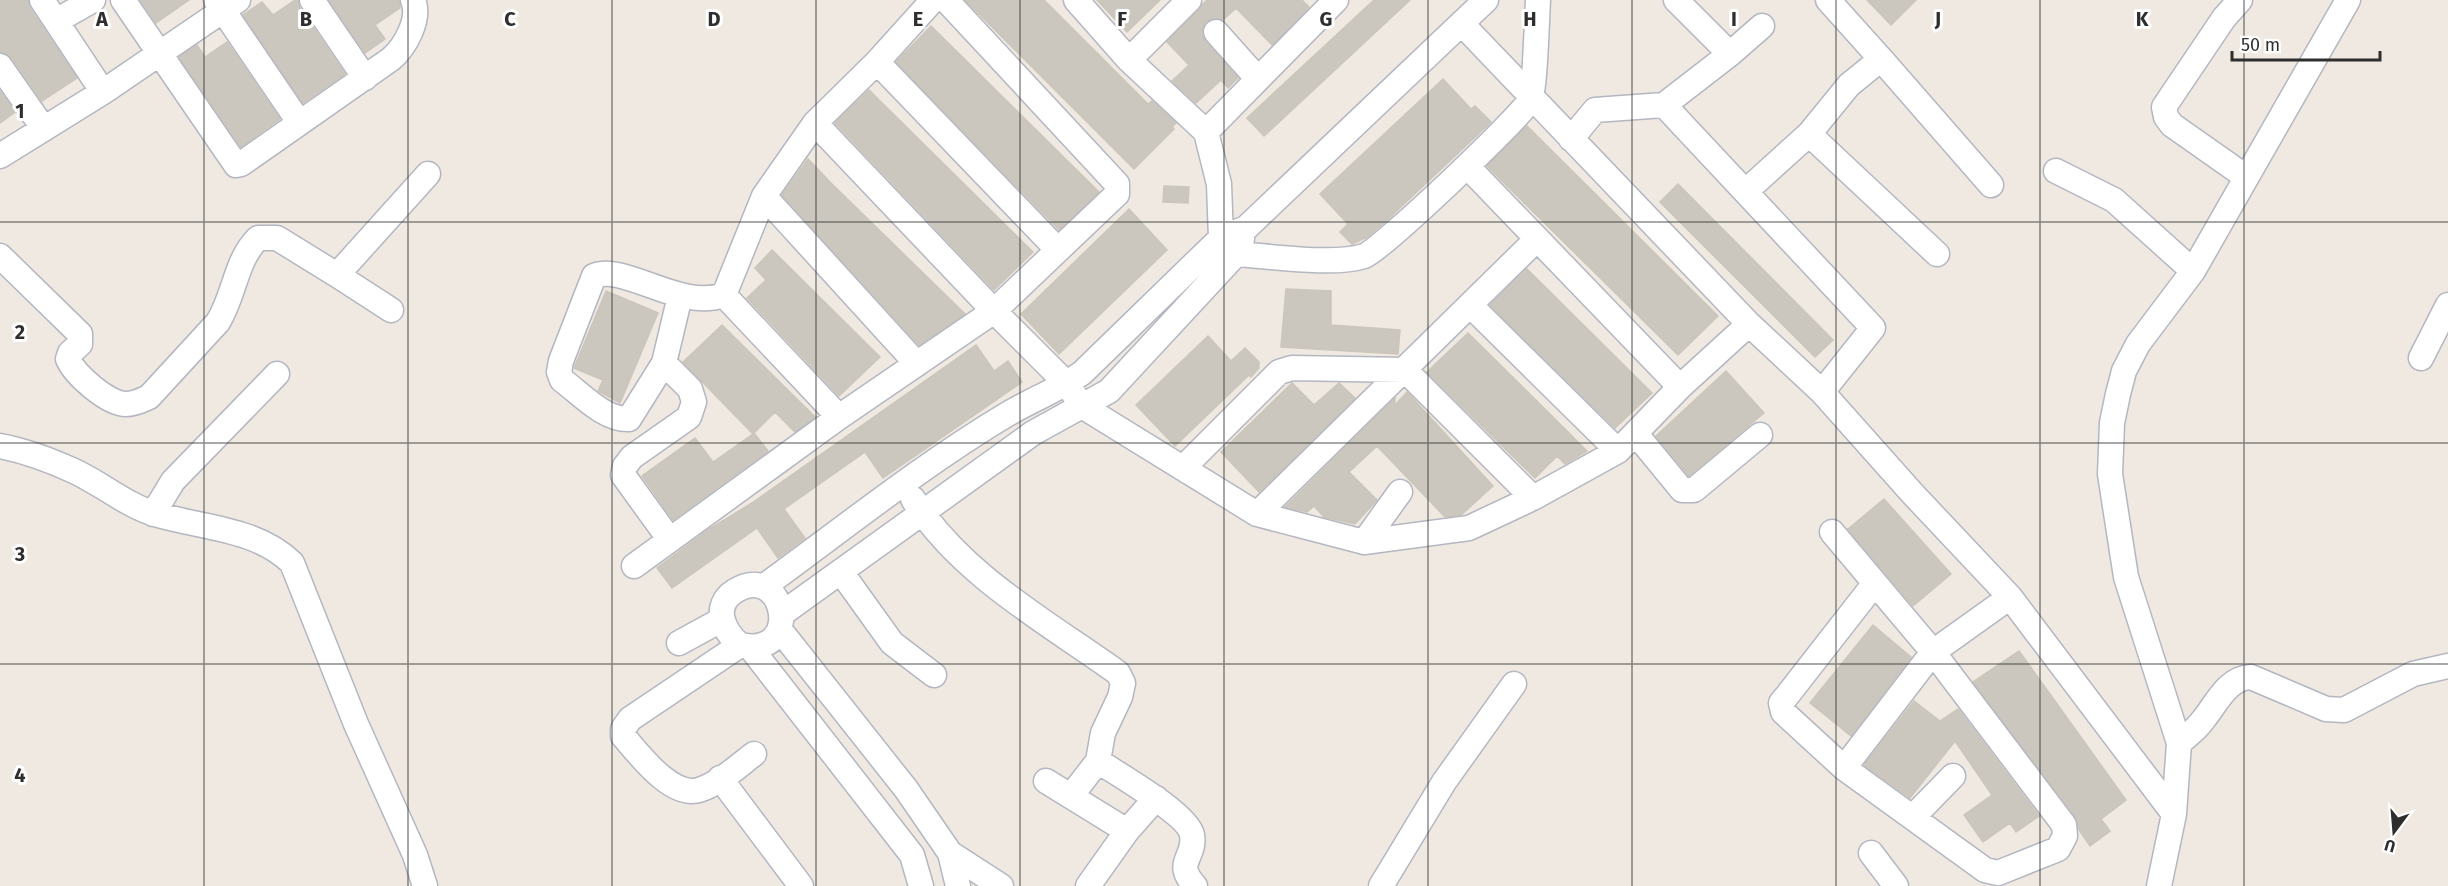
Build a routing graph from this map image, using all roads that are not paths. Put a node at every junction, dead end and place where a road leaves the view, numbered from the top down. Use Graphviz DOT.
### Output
graph roads {
  1 [pos="42,0"];
  2 [pos="93,0"];
  3 [pos="123,0"];
  4 [pos="312,0"];
  5 [pos="413,0"];
  6 [pos="933,0"];
  7 [pos="946,0"];
  8 [pos="1076,0"];
  9 [pos="1189,0"];
  10 [pos="1486,0"];
  11 [pos="1538,0"];
  12 [pos="1676,0"];
  13 [pos="1828,0"];
  14 [pos="2240,0"];
  15 [pos="2348,0"];
  16 [pos="226,3"];
  17 [pos="1327,3"];
  18 [pos="56,21"];
  19 [pos="1462,24"];
  20 [pos="1762,26"];
  21 [pos="1216,32"];
  22 [pos="159,54"];
  23 [pos="1730,54"];
  24 [pos="1881,59"];
  25 [pos="1129,60"];
  26 [pos="878,62"];
  27 [pos="0,66"];
  28 [pos="365,78"];
  29 [pos="1257,78"];
  30 [pos="103,92"];
  31 [pos="1531,99"];
  32 [pos="1664,105"];
  33 [pos="299,122"];
  34 [pos="815,123"];
  35 [pos="44,129"];
  36 [pos="1206,132"];
  37 [pos="1809,134"];
  38 [pos="1570,139"];
  39 [pos="0,156"];
  40 [pos="1467,166"];
  41 [pos="2056,171"];
  42 [pos="428,174"];
  43 [pos="2246,177"];
  44 [pos="1991,185"];
  45 [pos="1746,191"];
  46 [pos="764,196"];
  47 [pos="1537,239"];
  48 [pos="1228,246"];
  49 [pos="1058,250"];
  50 [pos="1936,254"];
  51 [pos="0,256"];
  52 [pos="2193,272"];
  53 [pos="337,275"];
  54 [pos="724,295"];
  55 [pos="680,296"];
  56 [pos="2448,305"];
  57 [pos="1471,306"];
  58 [pos="391,310"];
  59 [pos="994,311"];
  60 [pos="1749,324"];
  61 [pos="2421,357"];
  62 [pos="664,363"];
  63 [pos="918,364"];
  64 [pos="1405,370"];
  65 [pos="277,374"];
  66 [pos="1067,384"];
  67 [pos="1680,387"];
  68 [pos="1822,392"];
  69 [pos="1082,406"];
  70 [pos="839,417"];
  71 [pos="1636,434"];
  72 [pos="1760,435"];
  73 [pos="0,446"];
  74 [pos="1618,451"];
  75 [pos="1184,467"];
  76 [pos="904,484"];
  77 [pos="1400,492"];
  78 [pos="1533,498"];
  79 [pos="921,513"];
  80 [pos="153,514"];
  81 [pos="1257,514"];
  82 [pos="1832,532"];
  83 [pos="670,540"];
  84 [pos="1364,542"];
  85 [pos="634,566"];
  86 [pos="841,572"];
  87 [pos="1875,583"];
  88 [pos="763,587"];
  89 [pos="2010,597"];
  90 [pos="721,620"];
  91 [pos="781,621"];
  92 [pos="680,642"];
  93 [pos="745,646"];
  94 [pos="1933,652"];
  95 [pos="2448,666"];
  96 [pos="934,675"];
  97 [pos="1514,684"];
  98 [pos="2179,743"];
  99 [pos="754,754"];
  100 [pos="1098,762"];
  101 [pos="1844,768"];
  102 [pos="1953,776"];
  103 [pos="720,778"];
  104 [pos="1046,781"];
  105 [pos="906,789"];
  106 [pos="1071,796"];
  107 [pos="1156,798"];
  108 [pos="879,810"];
  109 [pos="2174,814"];
  110 [pos="1913,817"];
  111 [pos="1127,831"];
  112 [pos="950,853"];
  113 [pos="1871,853"];
  114 [pos="425,886"];
  115 [pos="801,886"];
  116 [pos="921,886"];
  117 [pos="958,886"];
  118 [pos="1001,886"];
  119 [pos="1088,886"];
  120 [pos="1195,886"];
  121 [pos="1381,886"];
  122 [pos="1896,886"];
  123 [pos="2159,886"];
  1 -- 18 [label="street"];
  2 -- 18 [label="street"];
  3 -- 22 [label="street"];
  4 -- 28 [label="street"];
  5 -- 28 [label="street"];
  6 -- 26 [label="street"];
  7 -- 49 [label="street"];
  8 -- 25 [label="street"];
  9 -- 25 [label="street"];
  10 -- 19 [label="street"];
  11 -- 31 [label="street"];
  12 -- 23 [label="street"];
  13 -- 24 [label="street"];
  14 -- 43 [label="street"];
  15 -- 43 [label="street"];
  16 -- 22 [label="street"];
  16 -- 33 [label="street"];
  17 -- 29 [label="street"];
  18 -- 30 [label="street"];
  19 -- 31 [label="street"];
  19 -- 48 [label="street"];
  20 -- 23 [label="street"];
  21 -- 29 [label="street"];
  22 -- 30 [label="street"];
  22 -- 33 [label="street"];
  23 -- 32 [label="street"];
  24 -- 37 [label="street"];
  24 -- 44 [label="street"];
  25 -- 36 [label="street"];
  26 -- 34 [label="street"];
  26 -- 49 [label="street"];
  27 -- 35 [label="street"];
  28 -- 33 [label="street"];
  29 -- 36 [label="street"];
  30 -- 35 [label="street"];
  31 -- 38 [label="street"];
  31 -- 40 [label="street"];
  32 -- 38 [label="street"];
  32 -- 45 [label="street"];
  34 -- 46 [label="street"];
  34 -- 59 [label="street"];
  35 -- 39 [label="street"];
  36 -- 48 [label="street"];
  37 -- 45 [label="street"];
  37 -- 50 [label="street"];
  38 -- 60 [label="street"];
  40 -- 47 [label="street"];
  40 -- 48 [label="street"];
  41 -- 52 [label="street"];
  42 -- 53 [label="street"];
  43 -- 52 [label="street"];
  45 -- 68 [label="street"];
  46 -- 54 [label="street"];
  46 -- 63 [label="street"];
  47 -- 57 [label="street"];
  47 -- 67 [label="street"];
  48 -- 66 [label="street"];
  48 -- 69 [label="street"];
  49 -- 59 [label="street"];
  51 -- 53 [label="street"];
  52 -- 98 [label="street"];
  53 -- 58 [label="street"];
  54 -- 55 [label="street"];
  54 -- 70 [label="street"];
  55 -- 62 [label="street"];
  55 -- 62 [label="street"];
  56 -- 61 [label="street"];
  57 -- 64 [label="street"];
  57 -- 74 [label="street"];
  59 -- 63 [label="street"];
  59 -- 66 [label="street"];
  60 -- 67 [label="street"];
  60 -- 68 [label="street"];
  62 -- 83 [label="street"];
  63 -- 70 [label="street"];
  64 -- 75 [label="street"];
  64 -- 78 [label="street"];
  64 -- 81 [label="street"];
  65 -- 80 [label="street"];
  66 -- 69 [label="street"];
  66 -- 76 [label="street"];
  67 -- 71 [label="street"];
  68 -- 89 [label="street"];
  69 -- 75 [label="street"];
  69 -- 79 [label="street"];
  70 -- 83 [label="street"];
  71 -- 72 [label="street"];
  71 -- 74 [label="street"];
  73 -- 80 [label="street"];
  74 -- 78 [label="street"];
  75 -- 81 [label="street"];
  76 -- 79 [label="street"];
  76 -- 88 [label="street"];
  77 -- 84 [label="street"];
  78 -- 84 [label="street"];
  79 -- 86 [label="street"];
  79 -- 100 [label="street"];
  80 -- 114 [label="street"];
  81 -- 84 [label="street"];
  82 -- 87 [label="street"];
  83 -- 85 [label="street"];
  86 -- 91 [label="street"];
  86 -- 96 [label="street"];
  87 -- 94 [label="street"];
  87 -- 101 [label="street"];
  88 -- 90 [label="street"];
  88 -- 91 [label="street"];
  89 -- 94 [label="street"];
  89 -- 109 [label="street"];
  90 -- 92 [label="street"];
  90 -- 93 [label="street"];
  91 -- 93 [label="street"];
  91 -- 105 [label="street"];
  93 -- 103 [label="street"];
  93 -- 108 [label="street"];
  94 -- 101 [label="street"];
  94 -- 110 [label="street"];
  95 -- 98 [label="street"];
  97 -- 121 [label="street"];
  98 -- 109 [label="street"];
  99 -- 103 [label="street"];
  100 -- 106 [label="street"];
  100 -- 107 [label="street"];
  101 -- 110 [label="street"];
  102 -- 110 [label="street"];
  103 -- 115 [label="street"];
  104 -- 106 [label="street"];
  105 -- 108 [label="street"];
  105 -- 112 [label="street"];
  106 -- 111 [label="street"];
  107 -- 111 [label="street"];
  107 -- 120 [label="street"];
  108 -- 116 [label="street"];
  109 -- 123 [label="street"];
  111 -- 119 [label="street"];
  112 -- 117 [label="street"];
  112 -- 118 [label="street"];
  113 -- 122 [label="street"];
}
